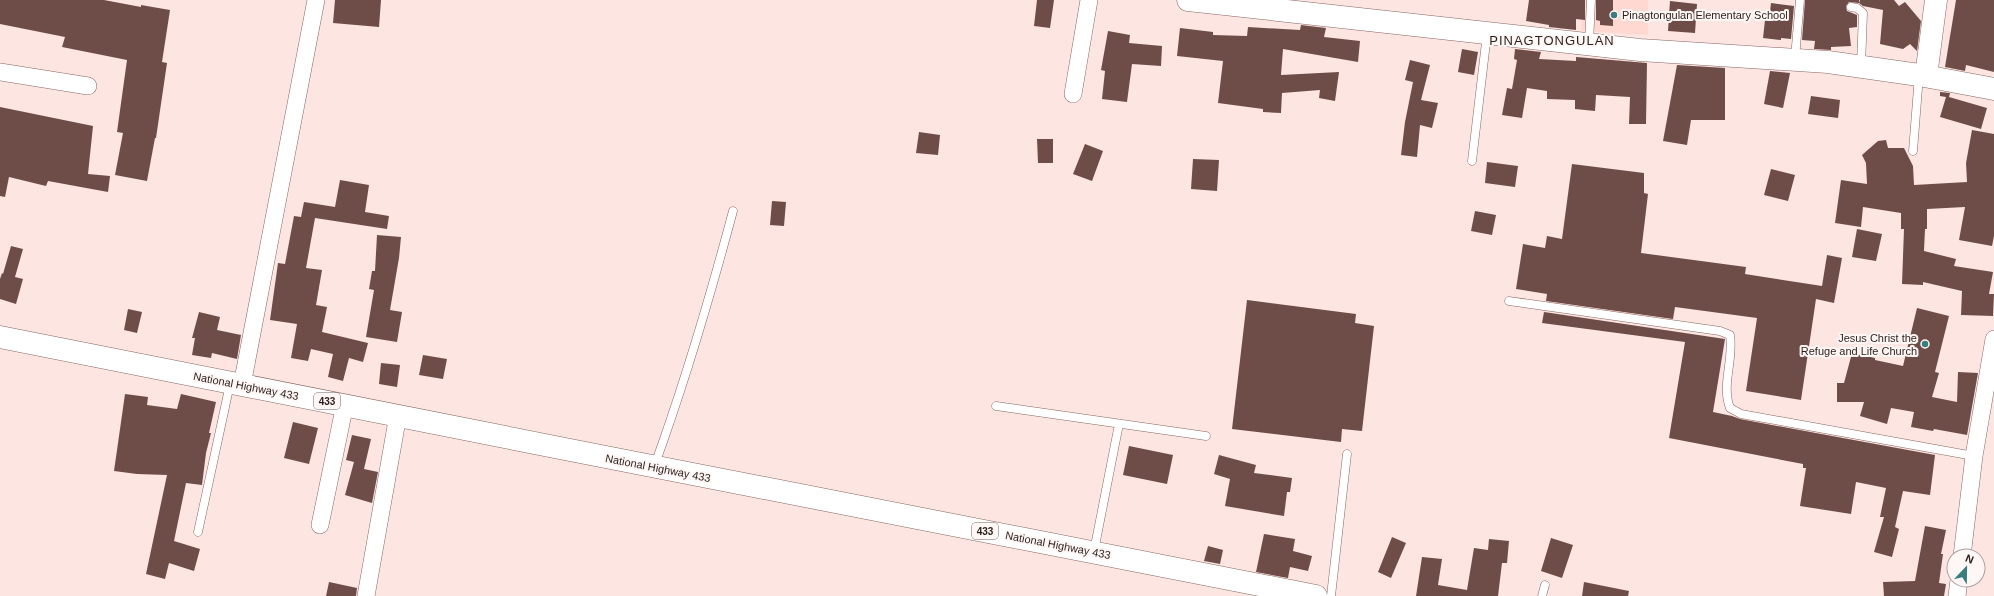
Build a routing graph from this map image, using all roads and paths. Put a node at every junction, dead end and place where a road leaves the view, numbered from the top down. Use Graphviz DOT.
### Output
graph roads {
  1 [pos="316,0"];
  2 [pos="1089,0"];
  3 [pos="1188,0"];
  4 [pos="1591,0"];
  5 [pos="1800,0"];
  6 [pos="1936,0"];
  7 [pos="1851,7"];
  8 [pos="1488,33"];
  9 [pos="1588,43"];
  10 [pos="1795,58"];
  11 [pos="1861,66"];
  12 [pos="0,72"];
  13 [pos="1923,75"];
  14 [pos="88,86"];
  15 [pos="1994,89"];
  16 [pos="1073,94"];
  17 [pos="1913,151"];
  18 [pos="1472,161"];
  19 [pos="733,211"];
  20 [pos="1509,301"];
  21 [pos="0,337"];
  22 [pos="1994,339"];
  23 [pos="236,384"];
  24 [pos="345,404"];
  25 [pos="996,406"];
  26 [pos="398,414"];
  27 [pos="1119,424"];
  28 [pos="1206,436"];
  29 [pos="1347,454"];
  30 [pos="1974,456"];
  31 [pos="654,467"];
  32 [pos="320,525"];
  33 [pos="198,532"];
  34 [pos="1963,548"];
  35 [pos="1094,552"];
  36 [pos="1545,585"];
  37 [pos="366,596"];
  38 [pos="1316,596"];
  39 [pos="1331,596"];
  40 [pos="1542,596"];
  1 -- 23 [label="street"];
  2 -- 16 [label="street"];
  3 -- 8 [label="main road"];
  4 -- 9 [label="lane"];
  5 -- 10 [label="lane"];
  6 -- 13 [label="main road"];
  7 -- 11 [label="lane"];
  8 -- 9 [label="main road"];
  8 -- 18 [label="lane"];
  9 -- 10 [label="main road"];
  10 -- 11 [label="main road"];
  11 -- 13 [label="main road"];
  12 -- 14 [label="street"];
  13 -- 15 [label="main road"];
  13 -- 17 [label="lane"];
  19 -- 31 [label="lane"];
  20 -- 30 [label="lane"];
  21 -- 23 [label="main road, National Highway 433 / 433"];
  22 -- 30 [label="street"];
  23 -- 24 [label="main road, National Highway 433 / 433"];
  23 -- 33 [label="lane"];
  24 -- 26 [label="main road, National Highway 433 / 433"];
  24 -- 32 [label="street"];
  25 -- 27 [label="lane"];
  26 -- 31 [label="main road, National Highway 433 / 433"];
  26 -- 37 [label="street"];
  27 -- 28 [label="lane"];
  27 -- 35 [label="lane"];
  29 -- 39 [label="lane"];
  30 -- 34 [label="street"];
  31 -- 35 [label="main road, National Highway 433 / 433"];
  35 -- 38 [label="main road, National Highway 433 / 433"];
  36 -- 40 [label="lane"];
}
